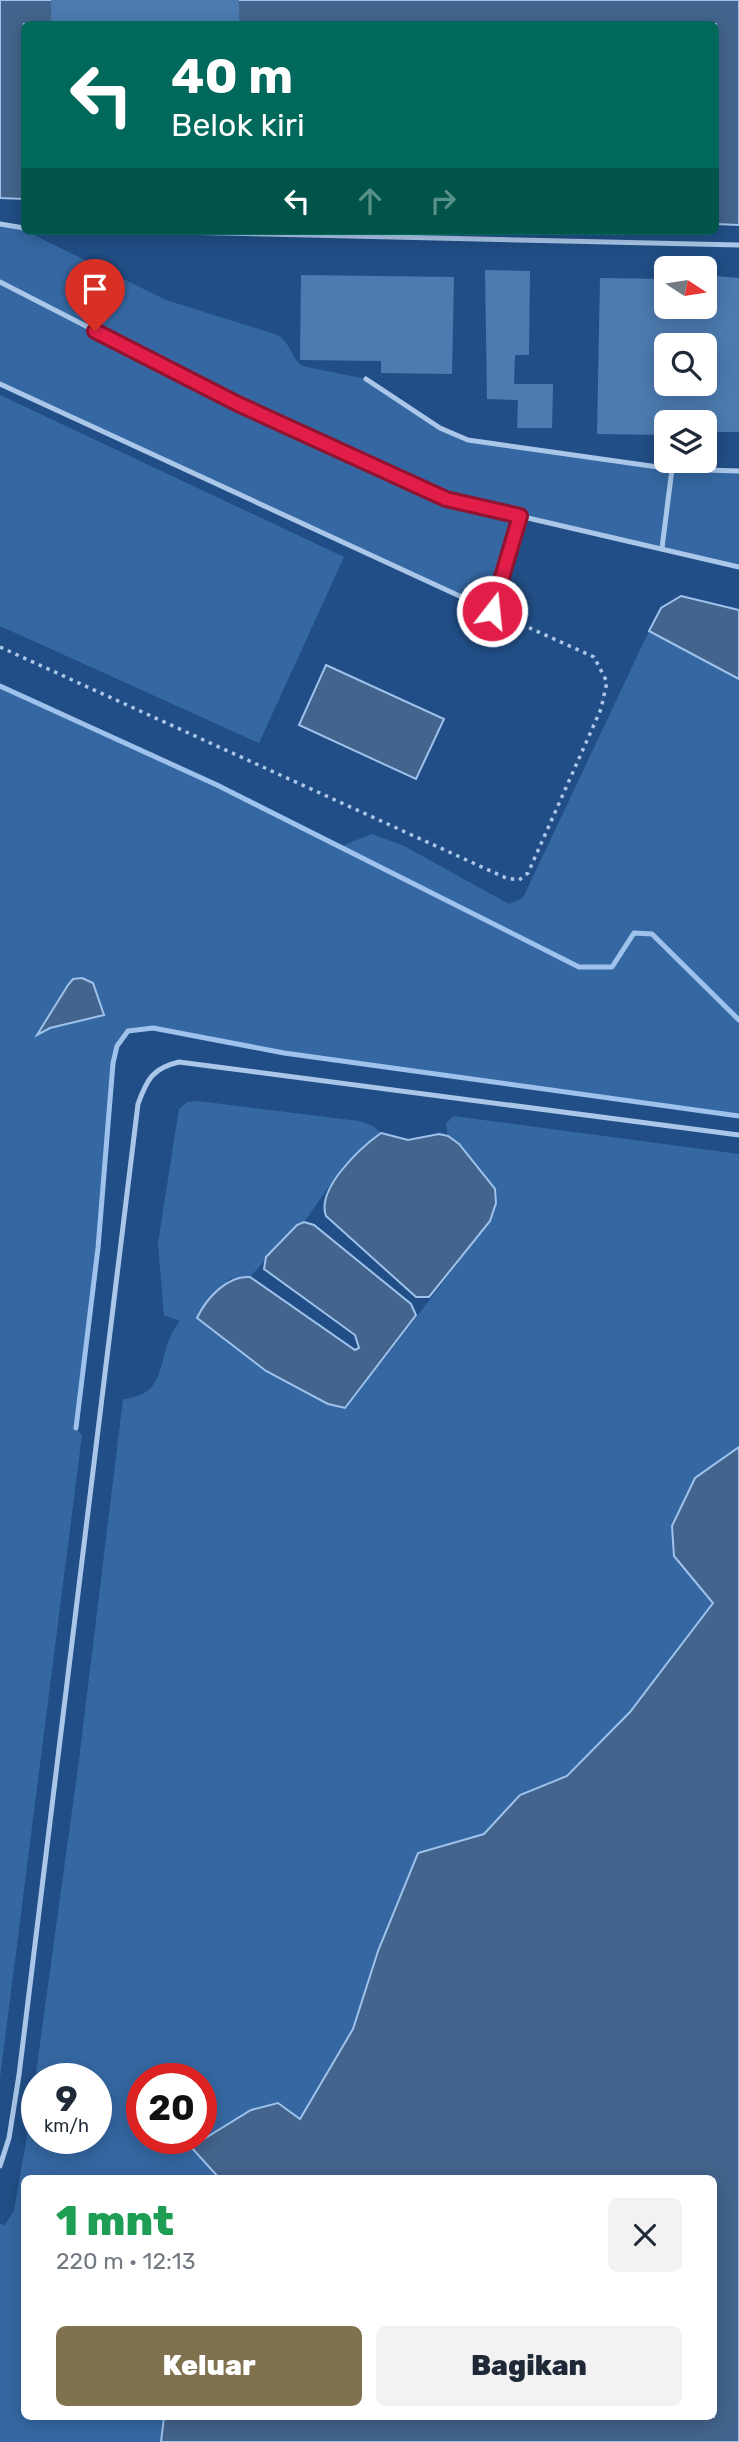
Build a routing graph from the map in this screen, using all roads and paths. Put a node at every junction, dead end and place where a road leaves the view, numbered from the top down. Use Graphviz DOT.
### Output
graph roads {
  1 [pos="0,224"];
  2 [pos="21,228"];
  3 [pos="306,235"];
  4 [pos="739,245"];
  5 [pos="0,282"];
  6 [pos="366,379"];
  7 [pos="0,384"];
  8 [pos="654,466"];
  9 [pos="717,470"];
  10 [pos="739,471"];
  11 [pos="671,473"];
  12 [pos="520,516"];
  13 [pos="662,548"];
  14 [pos="739,567"];
  15 [pos="492,611"];
  16 [pos="0,647"];
  17 [pos="739,1135"];
  18 [pos="0,2166"];
  1 -- 2 [label="lane"];
  3 -- 4 [label="lane"];
  5 -- 12 [label="lane"];
  6 -- 8 [label="lane"];
  7 -- 15 [label="lane"];
  9 -- 10 [label="lane"];
  11 -- 13 [label="lane"];
  12 -- 13 [label="lane"];
  12 -- 15 [label="lane"];
  13 -- 14 [label="lane"];
  15 -- 16 [label="path"];
  17 -- 18 [label="lane"];
}
